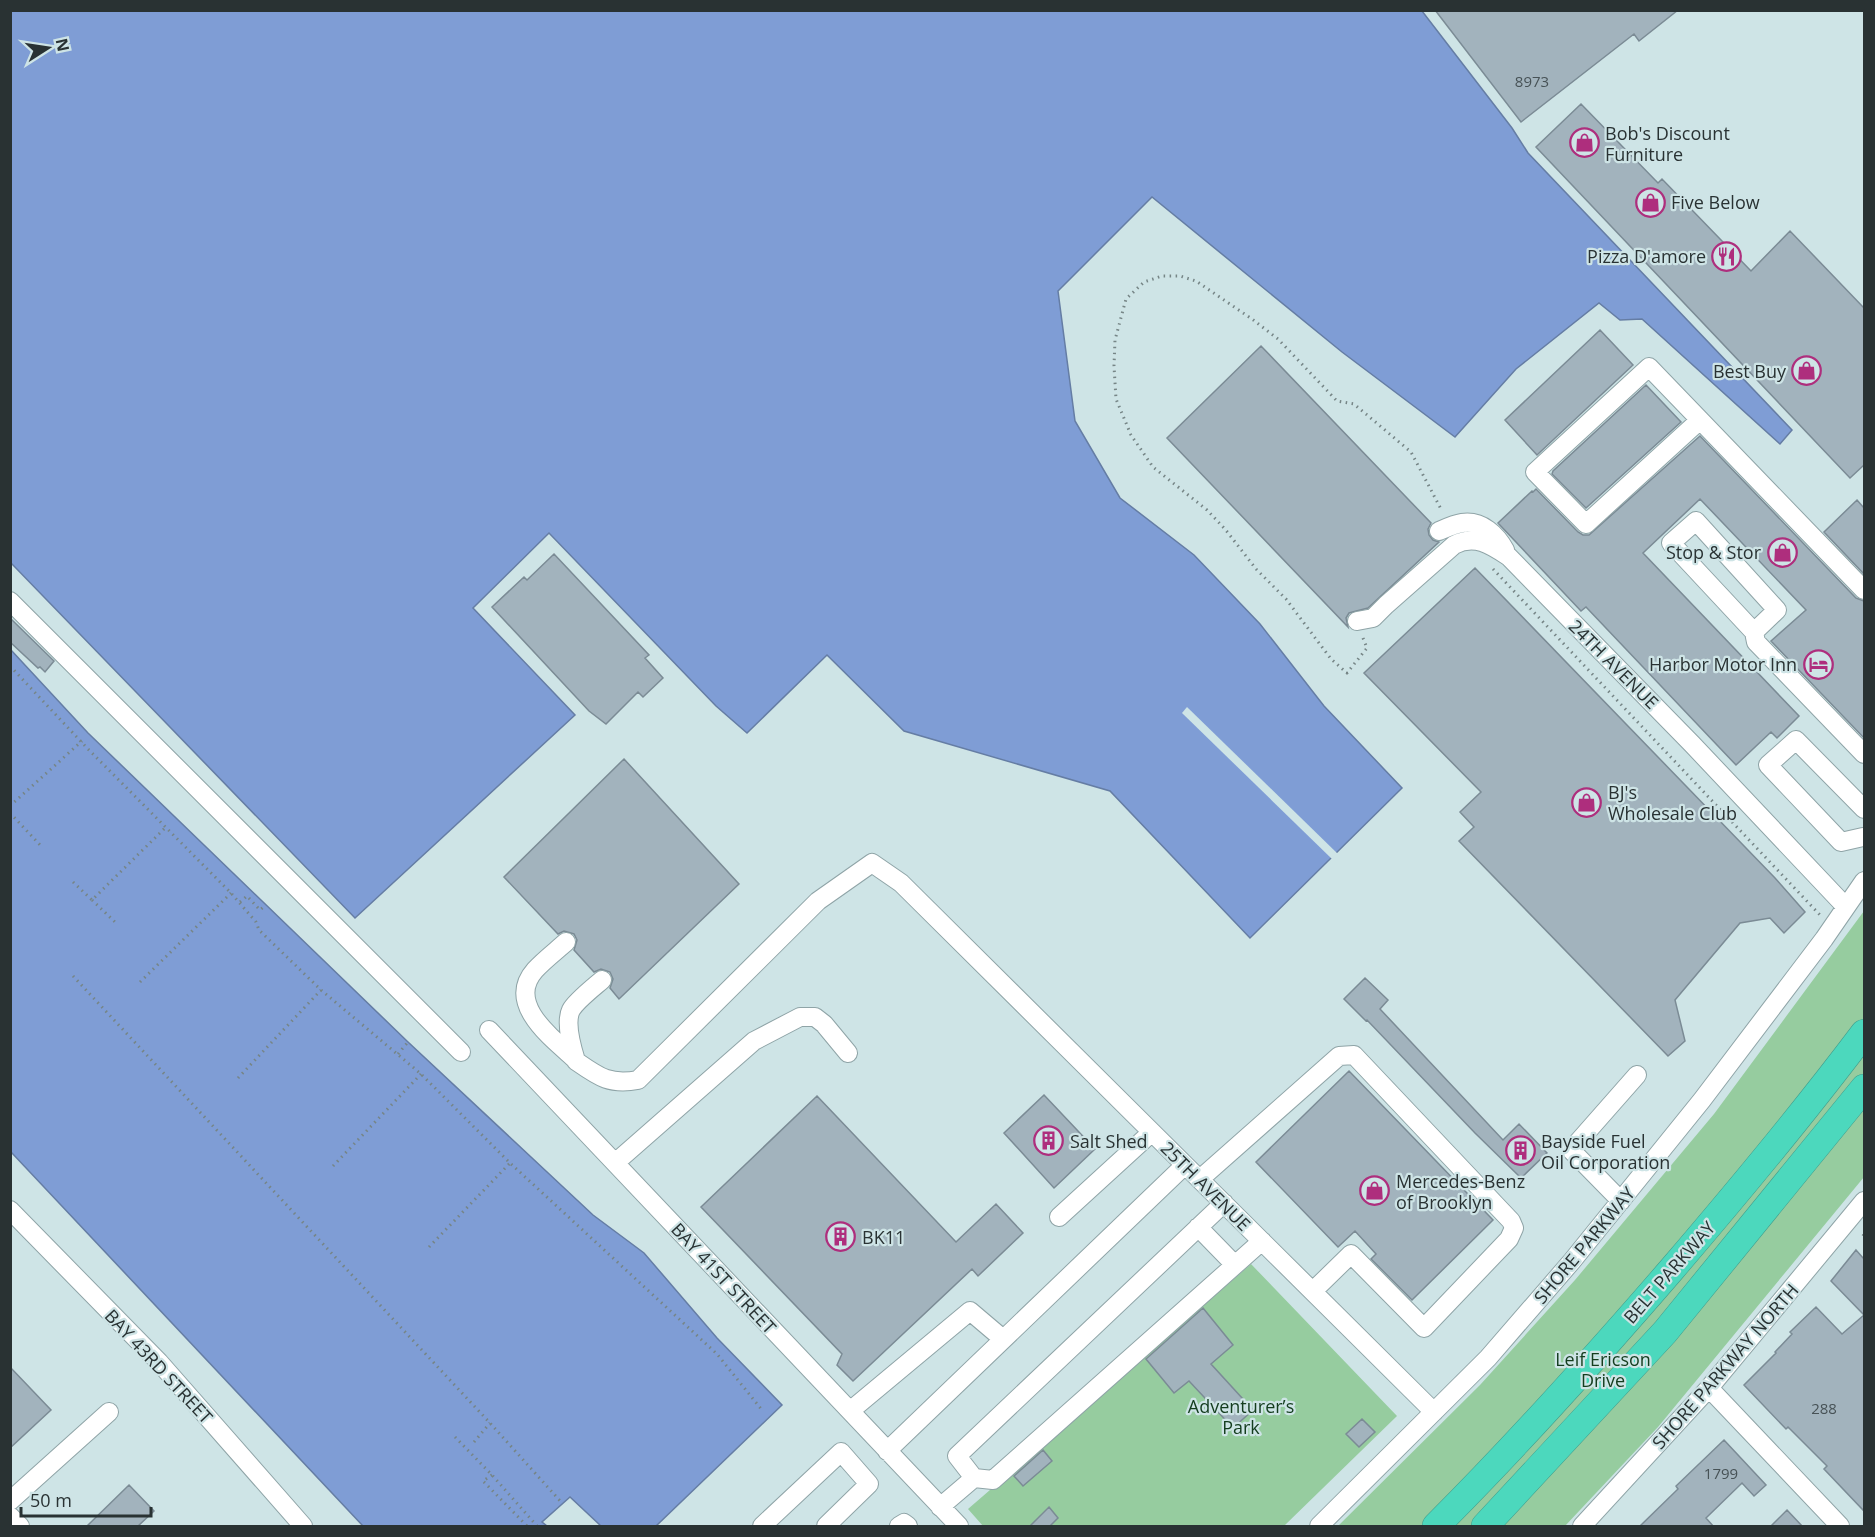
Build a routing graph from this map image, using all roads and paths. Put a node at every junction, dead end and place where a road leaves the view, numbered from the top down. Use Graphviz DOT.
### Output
graph roads {
  1 [pos="1700,420"];
  2 [pos="1443,526"];
  3 [pos="1509,557"];
  4 [pos="1487,563"];
  5 [pos="1864,590"];
  6 [pos="10,601"];
  7 [pos="1357,621"];
  8 [pos="1754,632"];
  9 [pos="10,666"];
  10 [pos="82,741"];
  11 [pos="1864,754"];
  12 [pos="10,806"];
  13 [pos="1864,809"];
  14 [pos="10,813"];
  15 [pos="166,827"];
  16 [pos="1864,836"];
  17 [pos="42,848"];
  18 [pos="1864,880"];
  19 [pos="73,882"];
  20 [pos="231,893"];
  21 [pos="93,900"];
  22 [pos="239,903"];
  23 [pos="266,905"];
  24 [pos="1846,907"];
  25 [pos="1820,915"];
  26 [pos="115,922"];
  27 [pos="566,942"];
  28 [pos="73,976"];
  29 [pos="602,980"];
  30 [pos="140,982"];
  31 [pos="321,990"];
  32 [pos="489,1030"];
  33 [pos="1864,1033"];
  34 [pos="408,1042"];
  35 [pos="461,1052"];
  36 [pos="848,1053"];
  37 [pos="398,1054"];
  38 [pos="576,1061"];
  39 [pos="421,1074"];
  40 [pos="1637,1075"];
  41 [pos="238,1078"];
  42 [pos="1864,1088"];
  43 [pos="1152,1132"];
  44 [pos="510,1163"];
  45 [pos="615,1163"];
  46 [pos="1185,1165"];
  47 [pos="333,1166"];
  48 [pos="1200,1179"];
  49 [pos="1621,1201"];
  50 [pos="1864,1201"];
  51 [pos="1224,1203"];
  52 [pos="10,1210"];
  53 [pos="1059,1217"];
  54 [pos="1198,1227"];
  55 [pos="1262,1241"];
  56 [pos="429,1247"];
  57 [pos="1235,1265"];
  58 [pos="1313,1291"];
  59 [pos="1004,1339"];
  60 [pos="1709,1388"];
  61 [pos="762,1410"];
  62 [pos="850,1411"];
  63 [pos="109,1412"];
  64 [pos="1434,1412"];
  65 [pos="490,1423"];
  66 [pos="455,1437"];
  67 [pos="474,1442"];
  68 [pos="887,1451"];
  69 [pos="492,1475"];
  70 [pos="974,1478"];
  71 [pos="10,1501"];
  72 [pos="562,1503"];
  73 [pos="940,1507"];
  74 [pos="10,1516"];
  75 [pos="20,1527"];
  76 [pos="303,1527"];
  77 [pos="527,1527"];
  78 [pos="537,1527"];
  79 [pos="762,1527"];
  80 [pos="826,1527"];
  81 [pos="899,1527"];
  82 [pos="908,1527"];
  83 [pos="959,1527"];
  84 [pos="1319,1527"];
  85 [pos="1436,1527"];
  86 [pos="1485,1527"];
  87 [pos="1582,1527"];
  88 [pos="1840,1527"];
  1 -- 1 [label="street"];
  1 -- 5 [label="street"];
  2 -- 3 [label="street"];
  2 -- 7 [label="path"];
  3 -- 7 [label="street, 24TH AVENUE"];
  3 -- 24 [label="street, 24TH AVENUE"];
  4 -- 25 [label="path"];
  6 -- 35 [label="street"];
  8 -- 8 [label="street"];
  8 -- 11 [label="street"];
  9 -- 10 [label="path"];
  10 -- 12 [label="path"];
  10 -- 15 [label="path"];
  13 -- 16 [label="street"];
  14 -- 17 [label="path"];
  15 -- 20 [label="path"];
  15 -- 21 [label="path"];
  18 -- 24 [label="street, SHORE PARKWAY"];
  19 -- 21 [label="path"];
  20 -- 22 [label="path"];
  20 -- 30 [label="path"];
  21 -- 26 [label="path"];
  22 -- 23 [label="path"];
  22 -- 31 [label="path"];
  24 -- 49 [label="street, SHORE PARKWAY"];
  27 -- 38 [label="street"];
  28 -- 65 [label="path"];
  29 -- 38 [label="street"];
  31 -- 37 [label="path"];
  31 -- 41 [label="path"];
  32 -- 45 [label="street, BAY 41ST STREET"];
  33 -- 85 [label="highway, BELT PARKWAY"];
  34 -- 37 [label="path"];
  36 -- 45 [label="street"];
  37 -- 39 [label="path"];
  38 -- 43 [label="street, 25TH AVENUE"];
  39 -- 44 [label="path"];
  39 -- 47 [label="path"];
  40 -- 49 [label="street"];
  42 -- 86 [label="highway, BELT PARKWAY"];
  43 -- 46 [label="street, 25TH AVENUE"];
  43 -- 53 [label="street"];
  44 -- 56 [label="path"];
  44 -- 61 [label="path"];
  45 -- 62 [label="street, BAY 41ST STREET"];
  46 -- 48 [label="street, 25TH AVENUE"];
  46 -- 59 [label="street"];
  48 -- 51 [label="street, 25TH AVENUE"];
  48 -- 58 [label="street"];
  49 -- 64 [label="street, SHORE PARKWAY"];
  50 -- 60 [label="street, SHORE PARKWAY NORTH"];
  51 -- 54 [label="street"];
  51 -- 55 [label="street, 25TH AVENUE"];
  52 -- 76 [label="street, BAY 43RD STREET"];
  54 -- 57 [label="street"];
  54 -- 70 [label="street"];
  55 -- 57 [label="street"];
  55 -- 58 [label="street, 25TH AVENUE"];
  57 -- 70 [label="street"];
  58 -- 64 [label="street, 25TH AVENUE"];
  59 -- 62 [label="street"];
  59 -- 68 [label="street"];
  60 -- 87 [label="street, SHORE PARKWAY NORTH"];
  60 -- 88 [label="street"];
  62 -- 68 [label="street, BAY 41ST STREET"];
  63 -- 71 [label="street"];
  64 -- 84 [label="street, SHORE PARKWAY"];
  65 -- 67 [label="path"];
  65 -- 72 [label="path"];
  66 -- 69 [label="path"];
  68 -- 73 [label="street, BAY 41ST STREET"];
  69 -- 77 [label="path"];
  69 -- 78 [label="path"];
  70 -- 73 [label="street"];
  73 -- 83 [label="street, BAY 41ST STREET"];
  74 -- 75 [label="street"];
  79 -- 80 [label="street"];
  81 -- 82 [label="street"];
}
